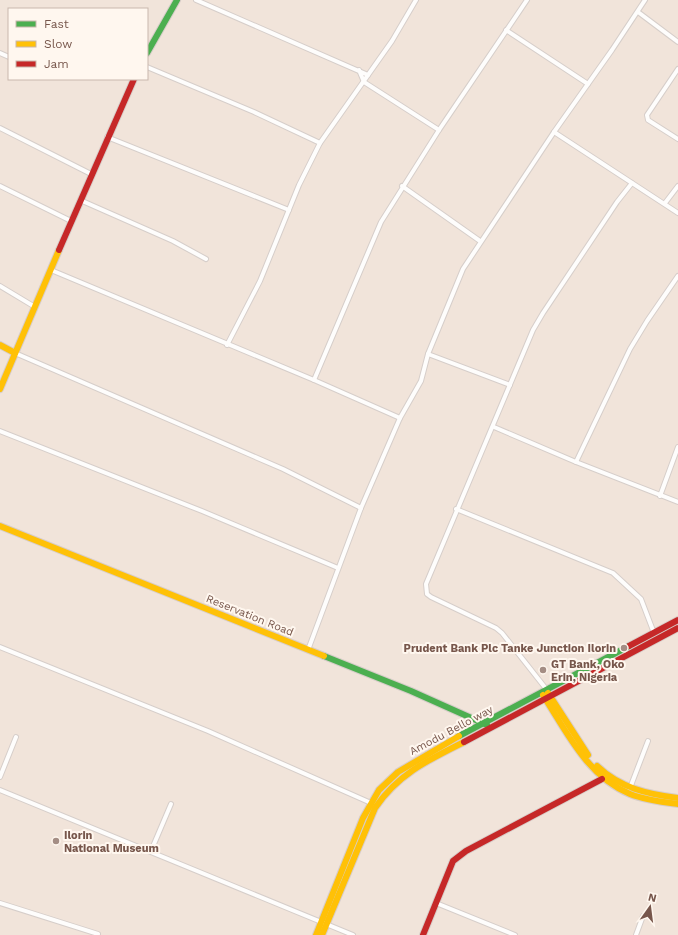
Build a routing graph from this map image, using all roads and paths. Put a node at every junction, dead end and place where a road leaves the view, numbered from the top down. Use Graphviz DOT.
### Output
graph roads {
  1 [pos="177,0"];
  2 [pos="196,0"];
  3 [pos="416,0"];
  4 [pos="527,0"];
  5 [pos="645,0"];
  6 [pos="638,12"];
  7 [pos="506,30"];
  8 [pos="678,42"];
  9 [pos="148,51"];
  10 [pos="148,67"];
  11 [pos="678,69"];
  12 [pos="358,70"];
  13 [pos="368,75"];
  14 [pos="134,80"];
  15 [pos="364,82"];
  16 [pos="588,84"];
  17 [pos="0,128"];
  18 [pos="439,130"];
  19 [pos="554,132"];
  20 [pos="107,137"];
  21 [pos="678,139"];
  22 [pos="320,143"];
  23 [pos="91,174"];
  24 [pos="632,183"];
  25 [pos="0,186"];
  26 [pos="402,186"];
  27 [pos="678,186"];
  28 [pos="80,200"];
  29 [pos="665,204"];
  30 [pos="289,210"];
  31 [pos="678,213"];
  32 [pos="71,221"];
  33 [pos="480,241"];
  34 [pos="206,259"];
  35 [pos="51,270"];
  36 [pos="678,276"];
  37 [pos="0,286"];
  38 [pos="35,307"];
  39 [pos="227,344"];
  40 [pos="0,345"];
  41 [pos="15,353"];
  42 [pos="428,354"];
  43 [pos="314,380"];
  44 [pos="510,385"];
  45 [pos="0,389"];
  46 [pos="400,418"];
  47 [pos="494,427"];
  48 [pos="0,431"];
  49 [pos="678,447"];
  50 [pos="576,462"];
  51 [pos="660,496"];
  52 [pos="678,502"];
  53 [pos="361,508"];
  54 [pos="456,508"];
  55 [pos="0,526"];
  56 [pos="338,568"];
  57 [pos="678,620"];
  58 [pos="678,628"];
  59 [pos="654,633"];
  60 [pos="0,647"];
  61 [pos="308,650"];
  62 [pos="544,690"];
  63 [pos="548,698"];
  64 [pos="486,723"];
  65 [pos="491,728"];
  66 [pos="16,737"];
  67 [pos="648,741"];
  68 [pos="0,777"];
  69 [pos="602,779"];
  70 [pos="630,789"];
  71 [pos="0,790"];
  72 [pos="678,798"];
  73 [pos="171,804"];
  74 [pos="371,804"];
  75 [pos="678,804"];
  76 [pos="151,851"];
  77 [pos="0,903"];
  78 [pos="436,903"];
  79 [pos="643,916"];
  80 [pos="324,922"];
  81 [pos="88,930"];
  82 [pos="98,934"];
  83 [pos="86,935"];
  84 [pos="316,935"];
  85 [pos="322,935"];
  86 [pos="353,935"];
  87 [pos="423,935"];
  88 [pos="515,935"];
  89 [pos="636,935"];
  1 -- 9 [label="main road"];
  2 -- 12 [label="street"];
  3 -- 13 [label="street"];
  4 -- 7 [label="street"];
  5 -- 6 [label="street"];
  6 -- 8 [label="street"];
  6 -- 16 [label="street"];
  7 -- 16 [label="street"];
  7 -- 18 [label="street"];
  10 -- 22 [label="street"];
  11 -- 21 [label="street"];
  12 -- 13 [label="street"];
  12 -- 15 [label="street"];
  13 -- 15 [label="street"];
  14 -- 20 [label="main road"];
  15 -- 18 [label="street"];
  15 -- 22 [label="street"];
  16 -- 19 [label="street"];
  17 -- 23 [label="street"];
  18 -- 26 [label="street"];
  19 -- 24 [label="street"];
  19 -- 33 [label="street"];
  20 -- 23 [label="main road"];
  20 -- 30 [label="street"];
  22 -- 30 [label="street"];
  23 -- 28 [label="main road"];
  24 -- 29 [label="street"];
  24 -- 44 [label="street"];
  25 -- 32 [label="street"];
  26 -- 33 [label="street"];
  26 -- 43 [label="street"];
  27 -- 29 [label="street"];
  28 -- 32 [label="main road"];
  28 -- 34 [label="street"];
  29 -- 31 [label="street"];
  30 -- 39 [label="street"];
  32 -- 35 [label="main road"];
  33 -- 42 [label="street"];
  35 -- 38 [label="main road"];
  35 -- 39 [label="street"];
  36 -- 50 [label="street"];
  37 -- 38 [label="street"];
  38 -- 41 [label="main road"];
  39 -- 43 [label="street"];
  40 -- 41 [label="main road"];
  41 -- 45 [label="main road"];
  41 -- 53 [label="street"];
  42 -- 44 [label="street"];
  42 -- 46 [label="street"];
  43 -- 46 [label="street"];
  44 -- 47 [label="street"];
  46 -- 53 [label="street"];
  47 -- 50 [label="street"];
  47 -- 54 [label="street"];
  48 -- 56 [label="street"];
  49 -- 51 [label="street"];
  50 -- 51 [label="street"];
  51 -- 52 [label="street"];
  53 -- 56 [label="street"];
  54 -- 59 [label="street"];
  54 -- 62 [label="street"];
  55 -- 61 [label="main road, Reservation Road"];
  56 -- 61 [label="street"];
  57 -- 59 [label="main road, Amodu Bello way"];
  58 -- 63 [label="main road, Amodu Bello way"];
  59 -- 62 [label="main road, Amodu Bello way"];
  60 -- 74 [label="street"];
  61 -- 64 [label="main road, Reservation Road"];
  62 -- 63 [label="main road"];
  62 -- 64 [label="main road, Amodu Bello way"];
  63 -- 65 [label="main road, Amodu Bello way"];
  63 -- 69 [label="main road"];
  63 -- 70 [label="main road"];
  64 -- 65 [label="main road, Reservation Road"];
  64 -- 74 [label="main road, Amodu Bello way"];
  65 -- 80 [label="main road, Amodu Bello way"];
  66 -- 68 [label="street"];
  67 -- 70 [label="street"];
  69 -- 75 [label="main road"];
  69 -- 78 [label="main road"];
  70 -- 72 [label="main road"];
  71 -- 76 [label="street"];
  73 -- 76 [label="street"];
  74 -- 80 [label="main road, Amodu Bello way"];
  76 -- 80 [label="street"];
  77 -- 81 [label="street"];
  78 -- 87 [label="main road"];
  78 -- 88 [label="street"];
  79 -- 89 [label="street"];
  80 -- 84 [label="main road, Amodu Bello way"];
  80 -- 85 [label="main road, Amodu Bello way"];
  80 -- 86 [label="street"];
  81 -- 82 [label="street"];
  81 -- 83 [label="street"];
}
